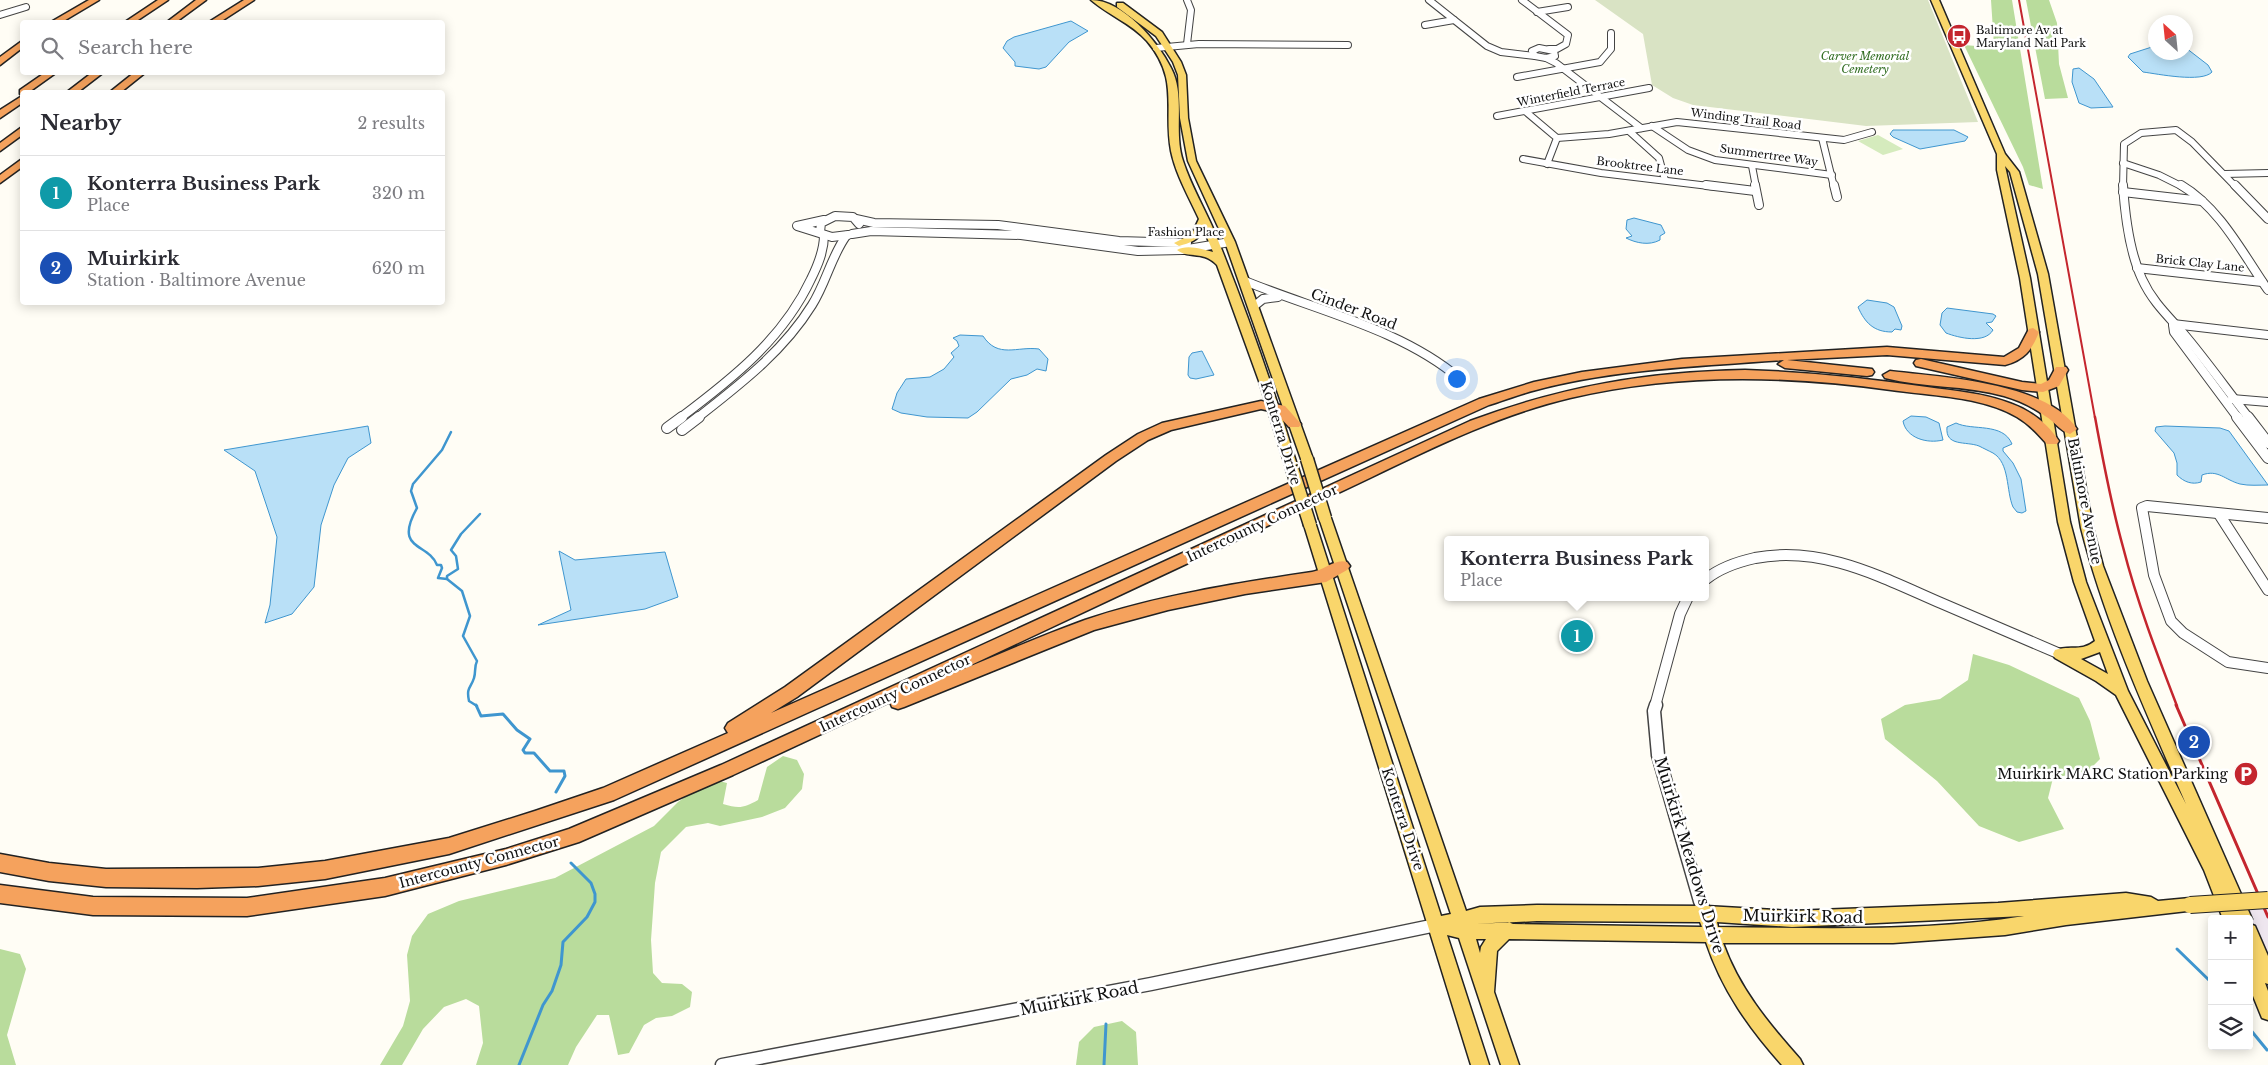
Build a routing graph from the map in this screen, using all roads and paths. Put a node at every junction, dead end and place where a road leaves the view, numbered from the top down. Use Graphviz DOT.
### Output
graph roads {
  1 [pos="95,0"];
  2 [pos="165,0"];
  3 [pos="202,0"];
  4 [pos="241,0"];
  5 [pos="250,0"];
  6 [pos="1095,0"];
  7 [pos="1112,0"];
  8 [pos="1187,0"];
  9 [pos="1429,0"];
  10 [pos="1522,0"];
  11 [pos="1935,0"];
  12 [pos="69,4"];
  13 [pos="26,7"];
  14 [pos="1568,7"];
  15 [pos="1538,12"];
  16 [pos="0,15"];
  17 [pos="51,20"];
  18 [pos="60,20"];
  19 [pos="134,20"];
  20 [pos="173,20"];
  21 [pos="213,20"];
  22 [pos="217,20"];
  23 [pos="1454,20"];
  24 [pos="1425,25"];
  25 [pos="1611,33"];
  26 [pos="1187,44"];
  27 [pos="1348,45"];
  28 [pos="1168,47"];
  29 [pos="20,48"];
  30 [pos="1156,48"];
  31 [pos="1531,54"];
  32 [pos="1554,54"];
  33 [pos="0,64"];
  34 [pos="1564,69"];
  35 [pos="49,75"];
  36 [pos="57,75"];
  37 [pos="96,75"];
  38 [pos="138,75"];
  39 [pos="1516,77"];
  40 [pos="1649,88"];
  41 [pos="27,90"];
  42 [pos="35,90"];
  43 [pos="75,90"];
  44 [pos="118,90"];
  45 [pos="20,95"];
  46 [pos="1601,97"];
  47 [pos="20,100"];
  48 [pos="0,108"];
  49 [pos="1525,112"];
  50 [pos="0,115"];
  51 [pos="1497,116"];
  52 [pos="1652,126"];
  53 [pos="1640,128"];
  54 [pos="20,131"];
  55 [pos="1629,131"];
  56 [pos="1872,132"];
  57 [pos="1557,138"];
  58 [pos="1822,138"];
  59 [pos="0,146"];
  60 [pos="2001,154"];
  61 [pos="1523,159"];
  62 [pos="2123,163"];
  63 [pos="20,164"];
  64 [pos="1547,164"];
  65 [pos="1752,166"];
  66 [pos="2268,173"];
  67 [pos="2225,174"];
  68 [pos="1832,175"];
  69 [pos="0,179"];
  70 [pos="1664,180"];
  71 [pos="1755,191"];
  72 [pos="2123,192"];
  73 [pos="1837,197"];
  74 [pos="2202,201"];
  75 [pos="1759,205"];
  76 [pos="838,208"];
  77 [pos="854,215"];
  78 [pos="827,219"];
  79 [pos="2268,219"];
  80 [pos="1203,220"];
  81 [pos="822,233"];
  82 [pos="849,235"];
  83 [pos="1230,242"];
  84 [pos="1214,243"];
  85 [pos="1120,245"];
  86 [pos="1181,247"];
  87 [pos="1224,267"];
  88 [pos="2137,268"];
  89 [pos="1245,281"];
  90 [pos="2262,282"];
  91 [pos="2268,290"];
  92 [pos="1289,299"];
  93 [pos="1254,307"];
  94 [pos="2172,324"];
  95 [pos="2033,332"];
  96 [pos="2268,335"];
  97 [pos="1740,360"];
  98 [pos="1821,366"];
  99 [pos="2061,370"];
  100 [pos="1764,374"];
  101 [pos="1460,379"];
  102 [pos="2043,388"];
  103 [pos="2223,398"];
  104 [pos="2235,399"];
  105 [pos="2268,402"];
  106 [pos="1274,405"];
  107 [pos="2046,409"];
  108 [pos="1294,424"];
  109 [pos="667,428"];
  110 [pos="682,430"];
  111 [pos="2070,430"];
  112 [pos="2052,441"];
  113 [pos="2268,443"];
  114 [pos="2268,458"];
  115 [pos="2219,514"];
  116 [pos="2268,518"];
  117 [pos="1342,566"];
  118 [pos="1326,576"];
  119 [pos="1709,577"];
  120 [pos="2268,590"];
  121 [pos="1686,601"];
  122 [pos="2102,643"];
  123 [pos="2060,654"];
  124 [pos="2268,668"];
  125 [pos="2121,691"];
  126 [pos="688,757"];
  127 [pos="727,770"];
  128 [pos="0,863"];
  129 [pos="0,894"];
  130 [pos="2268,900"];
  131 [pos="2171,907"];
  132 [pos="1706,914"];
  133 [pos="2229,915"];
  134 [pos="2242,915"];
  135 [pos="1436,925"];
  136 [pos="1461,925"];
  137 [pos="1508,930"];
  138 [pos="1712,934"];
  139 [pos="2253,940"];
  140 [pos="2253,974"];
  141 [pos="2268,976"];
  142 [pos="1486,997"];
  143 [pos="2268,1012"];
  144 [pos="722,1065"];
  145 [pos="1480,1065"];
  146 [pos="1510,1065"];
  147 [pos="1794,1065"];
  1 -- 18 [label="highway"];
  2 -- 19 [label="highway"];
  3 -- 20 [label="highway"];
  4 -- 21 [label="highway"];
  5 -- 22 [label="highway"];
  6 -- 30 [label="main road, Konterra Drive"];
  7 -- 28 [label="main road, Konterra Drive"];
  8 -- 26 [label="street"];
  9 -- 23 [label="street"];
  10 -- 15 [label="street"];
  11 -- 60 [label="main road, Baltimore Avenue"];
  12 -- 17 [label="highway"];
  13 -- 16 [label="street"];
  14 -- 15 [label="street"];
  15 -- 32 [label="street"];
  23 -- 24 [label="street"];
  23 -- 31 [label="street"];
  25 -- 34 [label="street"];
  26 -- 27 [label="street"];
  26 -- 28 [label="street"];
  28 -- 30 [label="street"];
  28 -- 83 [label="main road, Konterra Drive"];
  29 -- 33 [label="highway"];
  30 -- 80 [label="main road, Konterra Drive"];
  31 -- 32 [label="street"];
  31 -- 32 [label="street"];
  32 -- 34 [label="street"];
  34 -- 39 [label="street"];
  34 -- 46 [label="street"];
  35 -- 41 [label="highway"];
  36 -- 42 [label="highway"];
  37 -- 43 [label="highway"];
  38 -- 44 [label="highway"];
  40 -- 46 [label="street, Winterfield Terrace"];
  45 -- 48 [label="highway"];
  46 -- 49 [label="street, Winterfield Terrace"];
  46 -- 53 [label="street"];
  47 -- 50 [label="highway"];
  49 -- 51 [label="street, Winterfield Terrace"];
  49 -- 57 [label="street"];
  52 -- 53 [label="street, Winding Trail Road"];
  52 -- 58 [label="street, Winding Trail Road"];
  52 -- 65 [label="street, Summertree Way"];
  53 -- 55 [label="street, Winding Trail Road"];
  54 -- 59 [label="highway"];
  55 -- 57 [label="street, Winding Trail Road"];
  55 -- 70 [label="street"];
  56 -- 58 [label="street, Winding Trail Road"];
  57 -- 64 [label="street"];
  58 -- 68 [label="street"];
  60 -- 95 [label="main road, Baltimore Avenue"];
  60 -- 99 [label="main road, Baltimore Avenue"];
  61 -- 64 [label="street, Brooktree Lane"];
  62 -- 67 [label="street"];
  62 -- 72 [label="street"];
  62 -- 74 [label="street"];
  63 -- 69 [label="highway"];
  64 -- 70 [label="street, Brooktree Lane"];
  65 -- 68 [label="street, Summertree Way"];
  65 -- 71 [label="street"];
  66 -- 67 [label="street"];
  67 -- 79 [label="street"];
  68 -- 73 [label="street"];
  70 -- 71 [label="street, Brooktree Lane"];
  71 -- 75 [label="street"];
  72 -- 74 [label="street"];
  72 -- 88 [label="street"];
  74 -- 90 [label="street"];
  76 -- 78 [label="street"];
  77 -- 78 [label="street, Fashion Place"];
  77 -- 82 [label="street"];
  77 -- 85 [label="street, Fashion Place"];
  78 -- 81 [label="street"];
  78 -- 81 [label="street, Fashion Place"];
  80 -- 84 [label="main road, Konterra Drive"];
  80 -- 86 [label="main road"];
  81 -- 82 [label="street, Fashion Place"];
  81 -- 109 [label="street"];
  82 -- 85 [label="street, Fashion Place"];
  82 -- 110 [label="street"];
  83 -- 84 [label="street, Fashion Place"];
  83 -- 89 [label="main road, Konterra Drive"];
  84 -- 86 [label="street, Fashion Place"];
  84 -- 87 [label="main road, Konterra Drive"];
  85 -- 86 [label="street, Fashion Place"];
  86 -- 87 [label="main road"];
  87 -- 106 [label="main road, Konterra Drive"];
  88 -- 90 [label="street, Brick Clay Lane"];
  88 -- 94 [label="street"];
  89 -- 92 [label="street, Cinder Road"];
  89 -- 93 [label="main road, Konterra Drive"];
  90 -- 91 [label="street"];
  92 -- 93 [label="street, Cinder Road"];
  92 -- 101 [label="street, Cinder Road"];
  93 -- 108 [label="main road, Konterra Drive"];
  94 -- 96 [label="street"];
  94 -- 103 [label="street"];
  94 -- 104 [label="street"];
  95 -- 97 [label="highway"];
  95 -- 102 [label="main road, Baltimore Avenue"];
  97 -- 98 [label="highway"];
  97 -- 126 [label="highway, Intercounty Connector"];
  98 -- 100 [label="highway"];
  98 -- 102 [label="highway"];
  98 -- 107 [label="highway"];
  99 -- 102 [label="highway"];
  99 -- 111 [label="main road, Baltimore Avenue"];
  100 -- 112 [label="highway"];
  100 -- 127 [label="highway, Intercounty Connector"];
  102 -- 107 [label="main road, Baltimore Avenue"];
  103 -- 104 [label="street"];
  103 -- 114 [label="street"];
  104 -- 105 [label="street"];
  104 -- 113 [label="street"];
  106 -- 108 [label="highway"];
  106 -- 118 [label="main road, Konterra Drive, bridge"];
  106 -- 126 [label="highway"];
  107 -- 111 [label="highway"];
  107 -- 112 [label="main road, Baltimore Avenue"];
  108 -- 117 [label="main road, Konterra Drive, bridge"];
  111 -- 134 [label="main road, Baltimore Avenue"];
  112 -- 122 [label="main road, Baltimore Avenue"];
  115 -- 116 [label="street"];
  115 -- 120 [label="street"];
  115 -- 124 [label="street"];
  117 -- 118 [label="highway"];
  117 -- 136 [label="main road, Konterra Drive"];
  118 -- 127 [label="highway"];
  118 -- 135 [label="main road, Konterra Drive"];
  119 -- 123 [label="street"];
  121 -- 132 [label="street, Muirkirk Meadows Drive"];
  122 -- 123 [label="main road"];
  122 -- 125 [label="main road, Baltimore Avenue"];
  123 -- 125 [label="main road"];
  125 -- 133 [label="main road, Baltimore Avenue"];
  126 -- 128 [label="highway, Intercounty Connector"];
  127 -- 129 [label="highway, Intercounty Connector"];
  130 -- 131 [label="main road, Muirkirk Road, bridge"];
  131 -- 132 [label="main road, Muirkirk Road"];
  131 -- 138 [label="main road, Muirkirk Road"];
  132 -- 136 [label="main road, Muirkirk Road"];
  132 -- 138 [label="main road, Muirkirk Meadows Drive"];
  135 -- 136 [label="main road, Muirkirk Road"];
  135 -- 144 [label="street, Muirkirk Road"];
  135 -- 145 [label="main road, Konterra Drive"];
  136 -- 137 [label="main road, Muirkirk Road"];
  136 -- 142 [label="main road, Konterra Drive"];
  137 -- 138 [label="main road, Muirkirk Road"];
  137 -- 142 [label="main road"];
  138 -- 147 [label="main road, Muirkirk Meadows Drive"];
  139 -- 141 [label="main road"];
  140 -- 143 [label="main road"];
  142 -- 146 [label="main road, Konterra Drive"];
}
